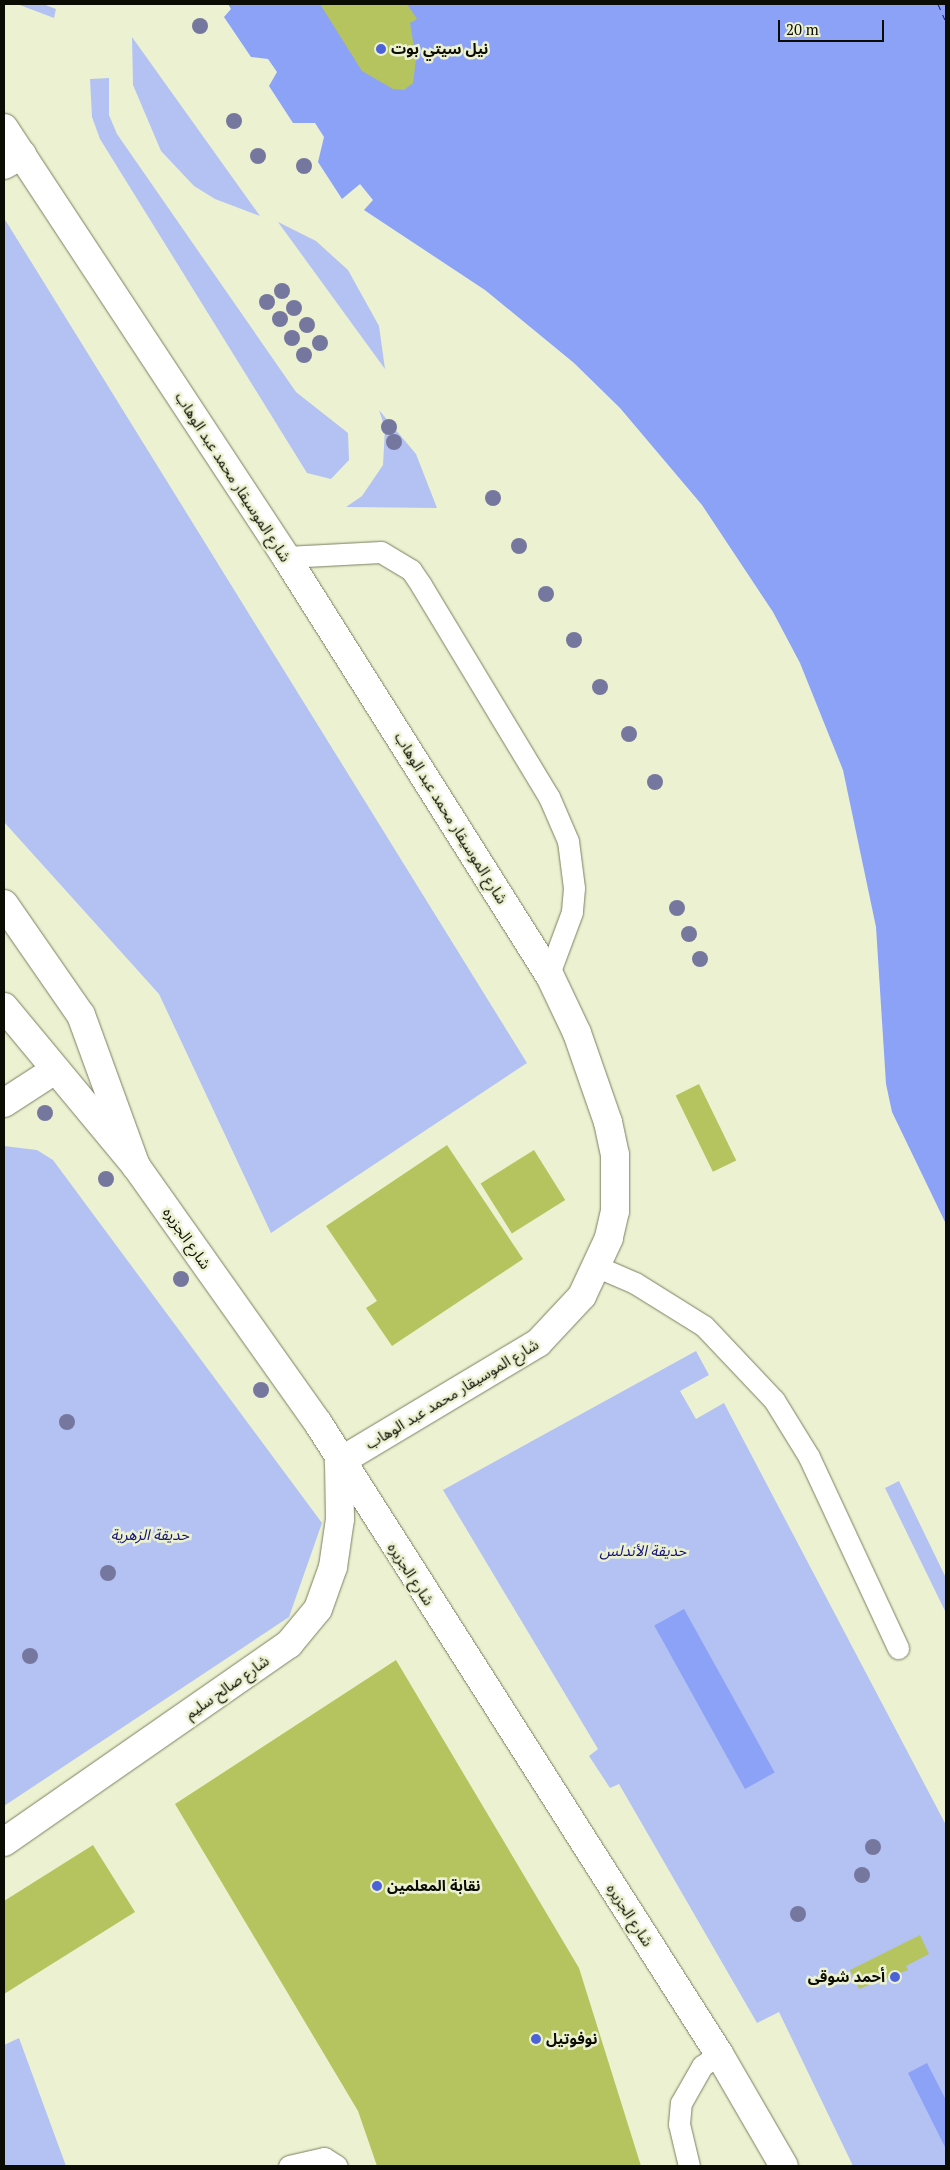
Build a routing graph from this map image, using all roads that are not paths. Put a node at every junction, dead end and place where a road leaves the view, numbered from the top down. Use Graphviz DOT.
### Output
graph roads {
  1 [pos="4,128"];
  2 [pos="13,160"];
  3 [pos="286,557"];
  4 [pos="4,904"];
  5 [pos="549,974"];
  6 [pos="4,1006"];
  7 [pos="54,1070"];
  8 [pos="4,1103"];
  9 [pos="136,1166"];
  10 [pos="598,1267"];
  11 [pos="339,1462"];
  12 [pos="898,1648"];
  13 [pos="4,1842"];
  14 [pos="719,2054"];
  15 [pos="289,2166"];
  16 [pos="337,2166"];
  17 [pos="689,2166"];
  18 [pos="784,2166"];
  1 -- 2 [label="main road, شارع الموسيقار محمد عبد الوهاب"];
  2 -- 3 [label="main road, شارع الموسيقار محمد عبد الوهاب"];
  3 -- 5 [label="main road, شارع الموسيقار محمد عبد الوهاب"];
  3 -- 5 [label="lane"];
  4 -- 9 [label="main road"];
  5 -- 10 [label="main road, شارع الموسيقار محمد عبد الوهاب"];
  6 -- 7 [label="main road, شارع الجزيره"];
  7 -- 8 [label="main road"];
  7 -- 9 [label="main road, شارع الجزيره"];
  9 -- 11 [label="main road, شارع الجزيره"];
  10 -- 11 [label="main road, شارع الموسيقار محمد عبد الوهاب"];
  10 -- 12 [label="lane"];
  11 -- 13 [label="main road, شارع صالح سليم"];
  11 -- 14 [label="main road, شارع الجزيره"];
  14 -- 17 [label="lane"];
  14 -- 18 [label="main road, شارع الجزيره"];
  15 -- 16 [label="lane"];
}
